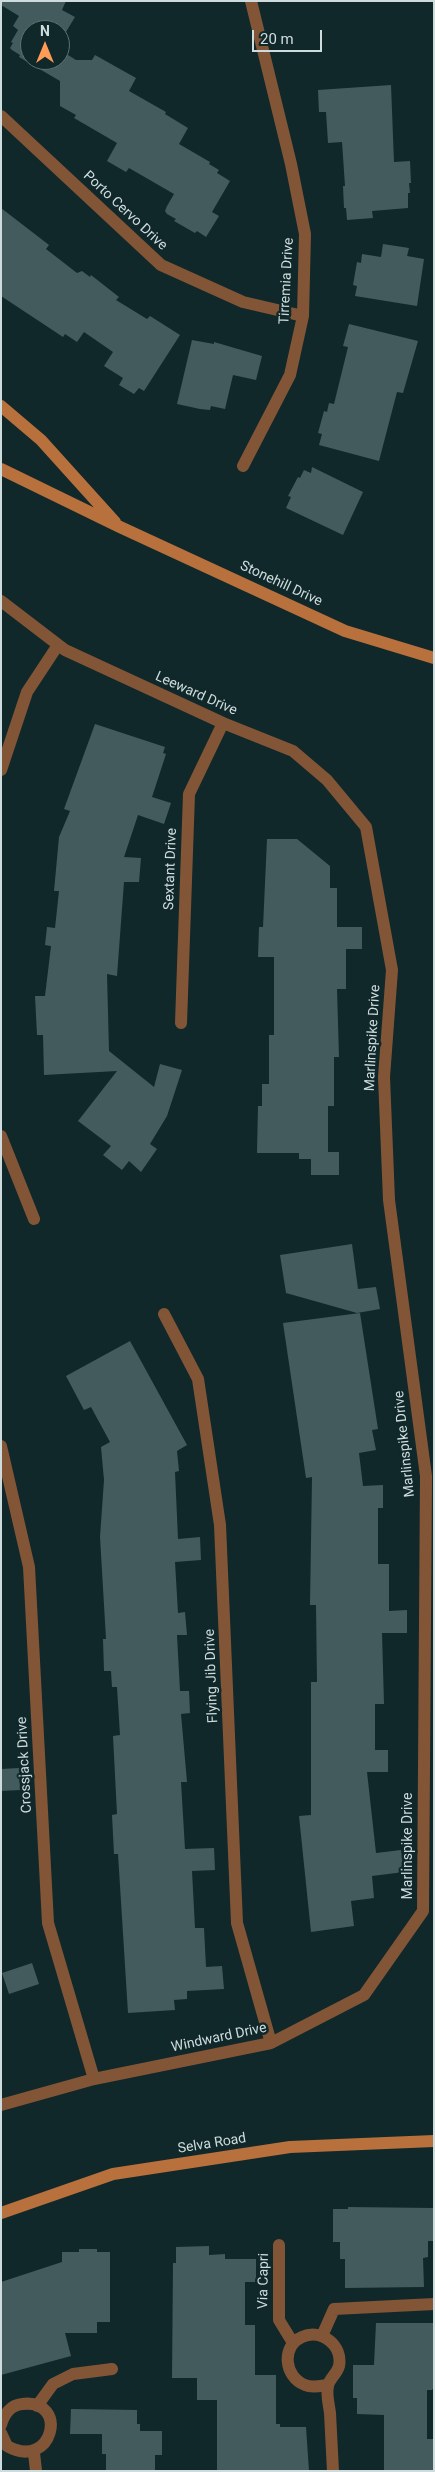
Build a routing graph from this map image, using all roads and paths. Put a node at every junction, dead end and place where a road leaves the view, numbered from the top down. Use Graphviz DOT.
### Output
graph roads {
  1 [pos="251,1"];
  2 [pos="1,116"];
  3 [pos="303,316"];
  4 [pos="1,406"];
  5 [pos="242,466"];
  6 [pos="1,469"];
  7 [pos="120,527"];
  8 [pos="1,602"];
  9 [pos="58,645"];
  10 [pos="434,658"];
  11 [pos="223,723"];
  12 [pos="1,770"];
  13 [pos="366,827"];
  14 [pos="181,1023"];
  15 [pos="1,1136"];
  16 [pos="34,1219"];
  17 [pos="164,1314"];
  18 [pos="1,1446"];
  19 [pos="423,1911"];
  20 [pos="271,2043"];
  21 [pos="94,2079"];
  22 [pos="1,2105"];
  23 [pos="434,2142"];
  24 [pos="1,2213"];
  25 [pos="279,2245"];
  26 [pos="434,2304"];
  27 [pos="322,2336"];
  28 [pos="293,2343"];
  29 [pos="112,2369"];
  30 [pos="328,2385"];
  31 [pos="37,2406"];
  32 [pos="2,2420"];
  33 [pos="1,2433"];
  34 [pos="34,2453"];
  35 [pos="36,2471"];
  36 [pos="333,2471"];
  1 -- 3 [label="street, Tirremia Drive"];
  2 -- 3 [label="street, Porto Cervo Drive"];
  3 -- 5 [label="street, Tirremia Drive"];
  4 -- 7 [label="main road, Stonehill Drive"];
  6 -- 7 [label="main road, Stonehill Drive"];
  7 -- 10 [label="main road, Stonehill Drive"];
  8 -- 9 [label="street, Leeward Drive"];
  9 -- 11 [label="street, Leeward Drive"];
  9 -- 12 [label="street"];
  11 -- 13 [label="street, Leeward Drive"];
  11 -- 14 [label="street, Sextant Drive"];
  13 -- 19 [label="street, Marlinspike Drive"];
  15 -- 16 [label="street"];
  17 -- 20 [label="street, Flying Jib Drive"];
  18 -- 21 [label="street, Crossjack Drive"];
  19 -- 20 [label="street, Windward Drive"];
  20 -- 21 [label="street, Windward Drive"];
  21 -- 22 [label="street, Windward Drive"];
  23 -- 24 [label="main road, Selva Road"];
  25 -- 28 [label="street, Via Capri"];
  26 -- 27 [label="street"];
  27 -- 28 [label="street"];
  27 -- 30 [label="street"];
  28 -- 30 [label="street"];
  29 -- 31 [label="street"];
  30 -- 36 [label="street"];
  31 -- 32 [label="street"];
  31 -- 34 [label="street"];
  33 -- 34 [label="street"];
  34 -- 35 [label="street"];
}
